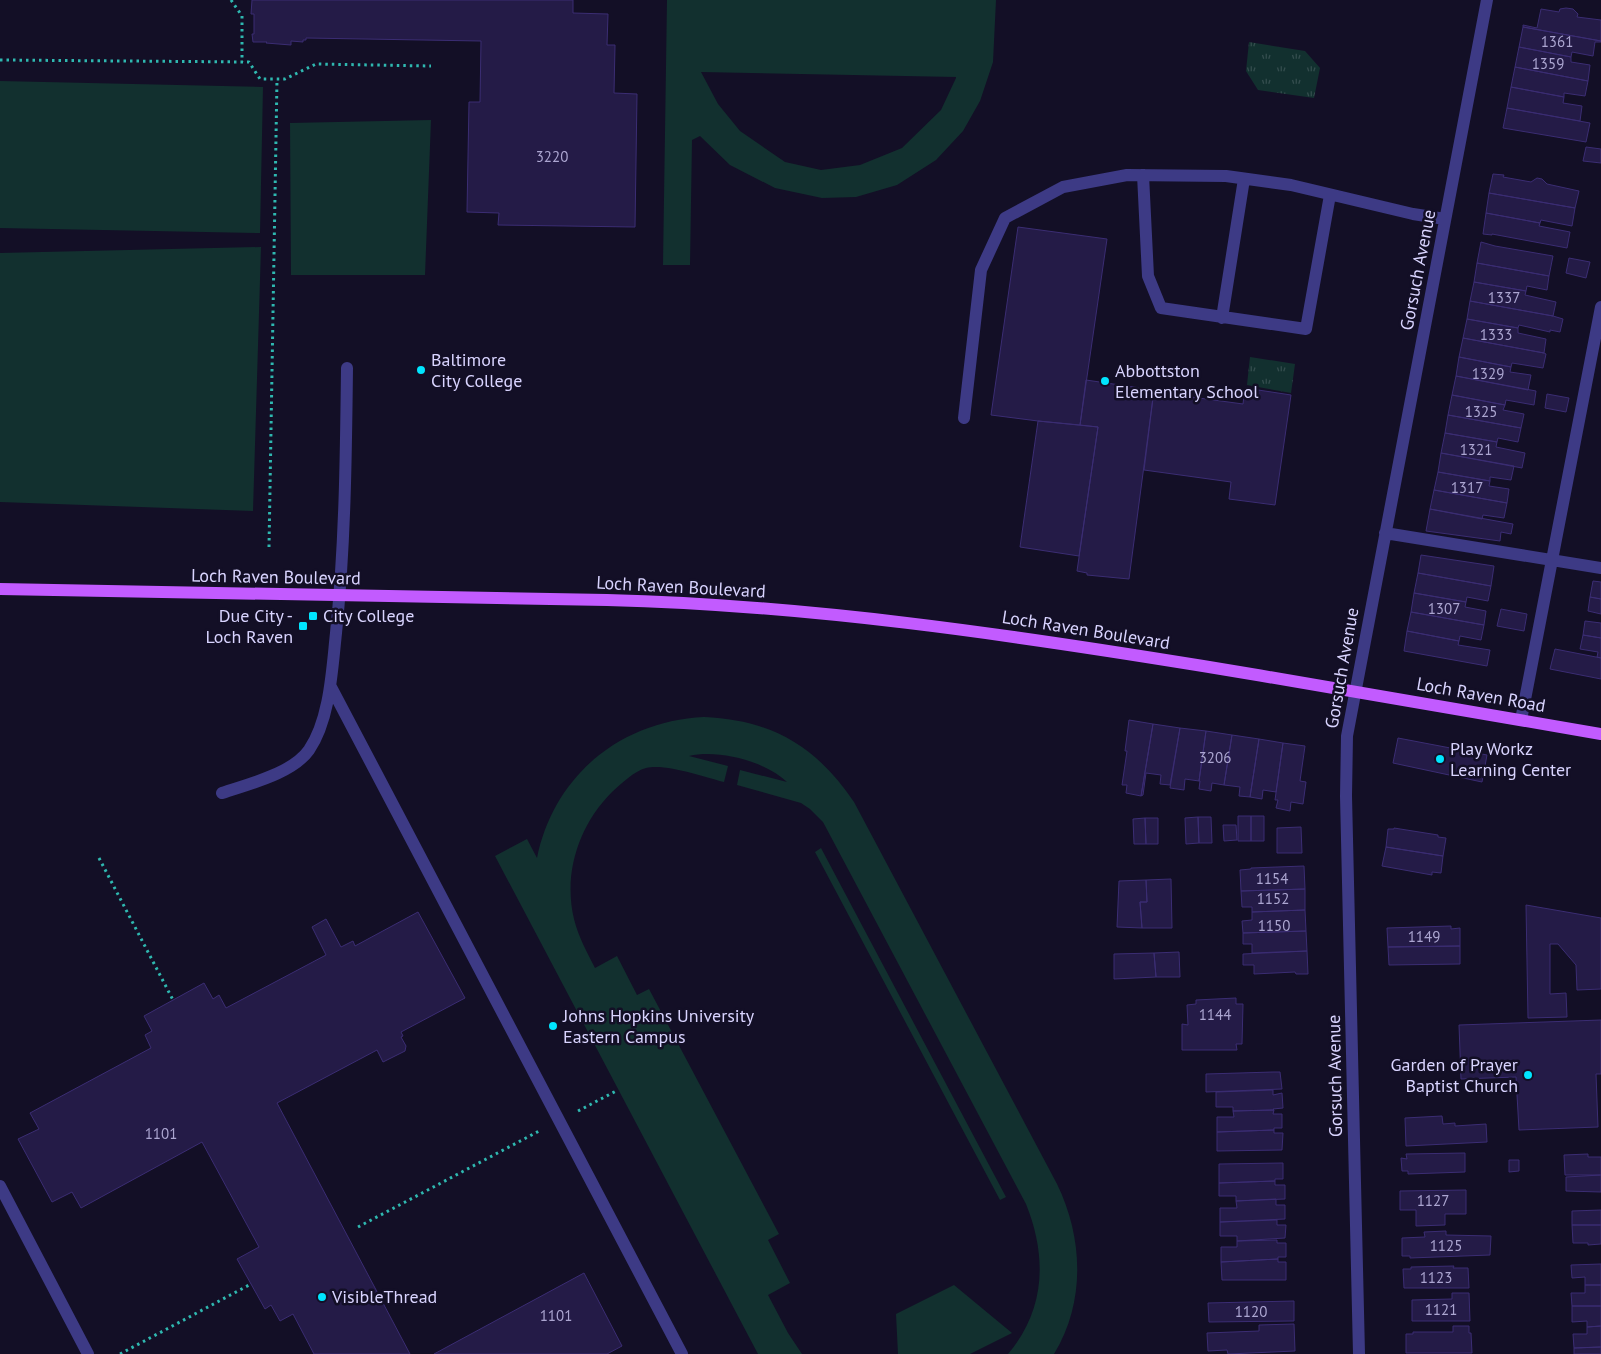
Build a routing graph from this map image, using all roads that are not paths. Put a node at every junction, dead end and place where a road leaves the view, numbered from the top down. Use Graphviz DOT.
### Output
graph roads {
  1 [pos="1487,0"];
  2 [pos="1143,175"];
  3 [pos="1244,178"];
  4 [pos="1330,195"];
  5 [pos="1445,219"];
  6 [pos="1601,307"];
  7 [pos="1222,318"];
  8 [pos="346,368"];
  9 [pos="964,418"];
  10 [pos="1385,533"];
  11 [pos="1551,559"];
  12 [pos="1601,568"];
  13 [pos="0,589"];
  14 [pos="340,595"];
  15 [pos="331,687"];
  16 [pos="1355,691"];
  17 [pos="1521,720"];
  18 [pos="1601,734"];
  19 [pos="222,793"];
  20 [pos="0,1186"];
  21 [pos="88,1354"];
  22 [pos="682,1354"];
  23 [pos="1359,1354"];
  1 -- 5 [label="street, Gorsuch Avenue"];
  2 -- 3 [label="street"];
  2 -- 7 [label="street"];
  2 -- 9 [label="street"];
  3 -- 4 [label="street"];
  3 -- 7 [label="street"];
  4 -- 5 [label="street"];
  4 -- 7 [label="street"];
  5 -- 10 [label="street, Gorsuch Avenue"];
  6 -- 11 [label="street"];
  8 -- 14 [label="street"];
  10 -- 11 [label="street"];
  10 -- 16 [label="street, Gorsuch Avenue"];
  11 -- 12 [label="street"];
  11 -- 17 [label="street"];
  13 -- 14 [label="main road, Loch Raven Boulevard"];
  14 -- 15 [label="street"];
  14 -- 16 [label="main road, Loch Raven Boulevard"];
  15 -- 19 [label="street"];
  15 -- 22 [label="street"];
  16 -- 17 [label="main road, Loch Raven Road"];
  16 -- 23 [label="street, Gorsuch Avenue"];
  17 -- 18 [label="main road, Loch Raven Road"];
  20 -- 21 [label="street"];
}
